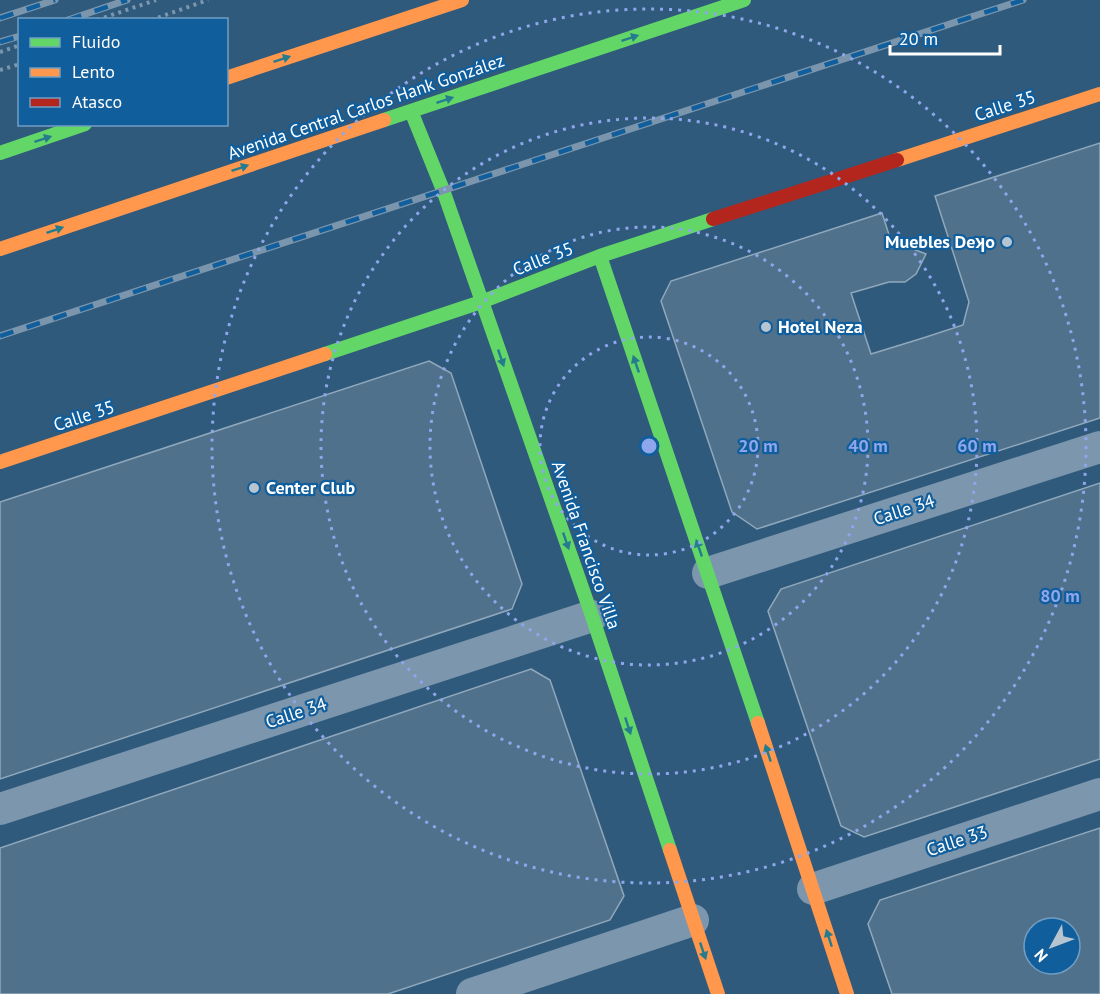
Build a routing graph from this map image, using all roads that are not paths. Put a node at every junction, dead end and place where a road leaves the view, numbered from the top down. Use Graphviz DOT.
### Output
graph roads {
  1 [pos="462,0"];
  2 [pos="744,0"];
  3 [pos="228,77"];
  4 [pos="1100,94"];
  5 [pos="411,111"];
  6 [pos="79,126"];
  7 [pos="0,153"];
  8 [pos="0,249"];
  9 [pos="600,256"];
  10 [pos="481,302"];
  11 [pos="1100,447"];
  12 [pos="0,462"];
  13 [pos="708,573"];
  14 [pos="592,616"];
  15 [pos="1100,794"];
  16 [pos="0,809"];
  17 [pos="813,889"];
  18 [pos="693,920"];
  19 [pos="472,994"];
  20 [pos="718,994"];
  21 [pos="847,994"];
  3 -- 1 [label="main road, one-way"];
  5 -- 2 [label="main road, Avenida Central Carlos Hank González, one-way"];
  4 -- 9 [label="main road, Calle 35"];
  8 -- 5 [label="main road, Avenida Central Carlos Hank González, one-way"];
  5 -- 10 [label="main road, Avenida Francisco Villa"];
  7 -- 6 [label="main road, one-way"];
  9 -- 10 [label="main road, Calle 35"];
  13 -- 9 [label="main road, one-way"];
  10 -- 12 [label="main road, Calle 35"];
  10 -- 14 [label="main road, Avenida Francisco Villa, one-way"];
  11 -- 13 [label="street, Calle 34"];
  17 -- 13 [label="main road, one-way"];
  14 -- 16 [label="street, Calle 34"];
  14 -- 18 [label="main road, Avenida Francisco Villa, one-way"];
  15 -- 17 [label="street, Calle 33"];
  21 -- 17 [label="main road, one-way"];
  18 -- 19 [label="street"];
  18 -- 20 [label="main road, Avenida Francisco Villa, one-way"];
}
